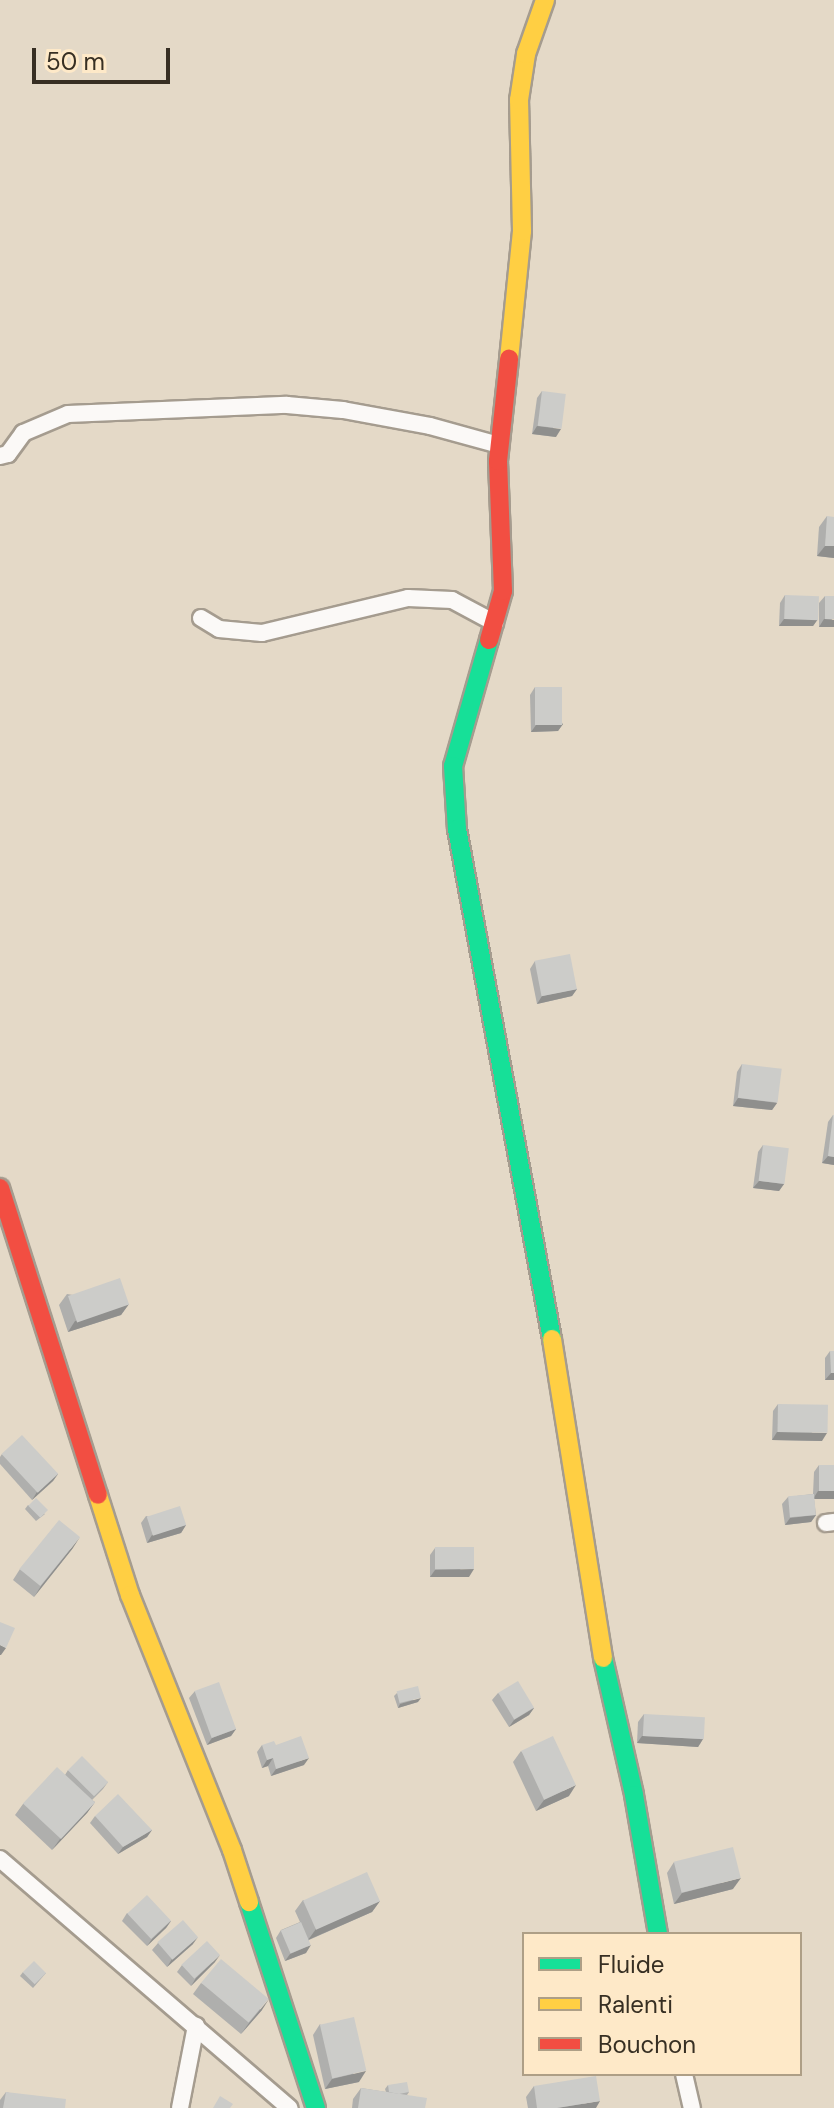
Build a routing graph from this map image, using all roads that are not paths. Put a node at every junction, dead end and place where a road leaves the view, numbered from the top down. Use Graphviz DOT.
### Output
graph roads {
  1 [pos="545,0"];
  2 [pos="499,445"];
  3 [pos="0,456"];
  4 [pos="201,618"];
  5 [pos="495,623"];
  6 [pos="0,1188"];
  7 [pos="0,1859"];
  8 [pos="658,1932"];
  9 [pos="196,2026"];
  10 [pos="684,2076"];
  11 [pos="180,2108"];
  12 [pos="290,2108"];
  13 [pos="316,2108"];
  14 [pos="692,2108"];
  1 -- 2 [label="street"];
  2 -- 3 [label="street"];
  2 -- 5 [label="street"];
  4 -- 5 [label="street"];
  5 -- 8 [label="street"];
  6 -- 13 [label="street"];
  7 -- 9 [label="street"];
  9 -- 11 [label="street"];
  9 -- 12 [label="street"];
  10 -- 14 [label="street"];
}
